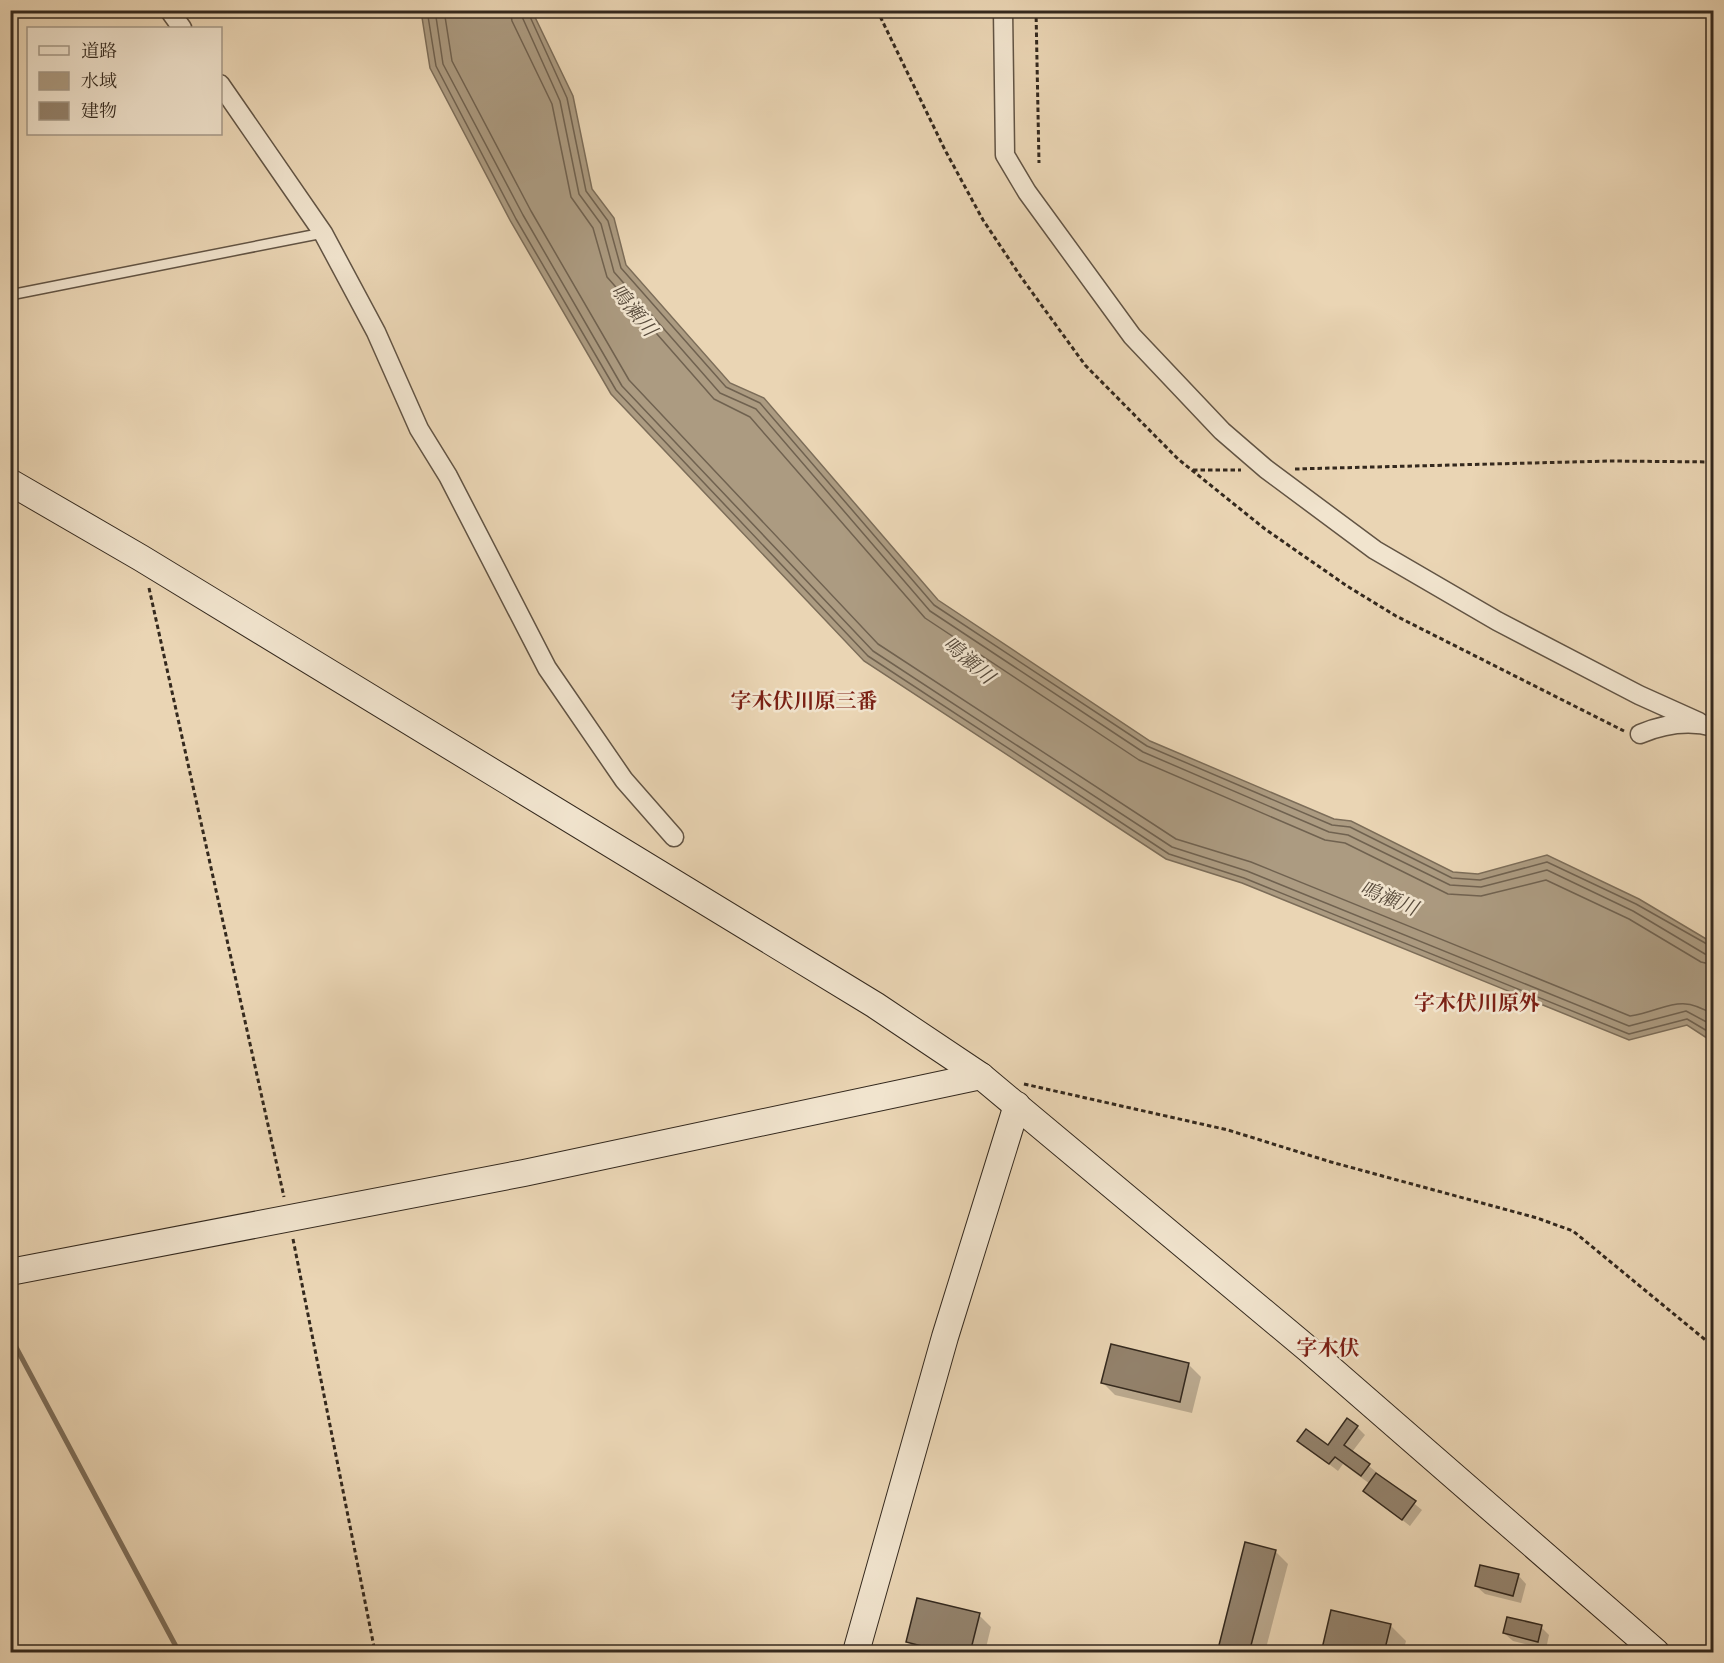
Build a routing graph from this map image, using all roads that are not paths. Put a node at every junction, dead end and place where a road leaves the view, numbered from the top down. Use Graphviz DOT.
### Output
graph roads {
  1 [pos="169,10"];
  2 [pos="1003,10"];
  3 [pos="181,27"];
  4 [pos="222,87"];
  5 [pos="322,233"];
  6 [pos="10,295"];
  7 [pos="10,482"];
  8 [pos="1706,725"];
  9 [pos="1640,734"];
  10 [pos="674,837"];
  11 [pos="981,1076"];
  12 [pos="1015,1094"];
  13 [pos="10,1272"];
  14 [pos="856,1653"];
  15 [pos="1656,1653"];
  1 -- 3 [label="street"];
  2 -- 8 [label="street"];
  4 -- 5 [label="street"];
  5 -- 6 [label="lane"];
  5 -- 10 [label="street"];
  7 -- 11 [label="street"];
  8 -- 9 [label="street"];
  11 -- 12 [label="street"];
  11 -- 13 [label="street"];
  12 -- 14 [label="street"];
  12 -- 15 [label="street"];
}
